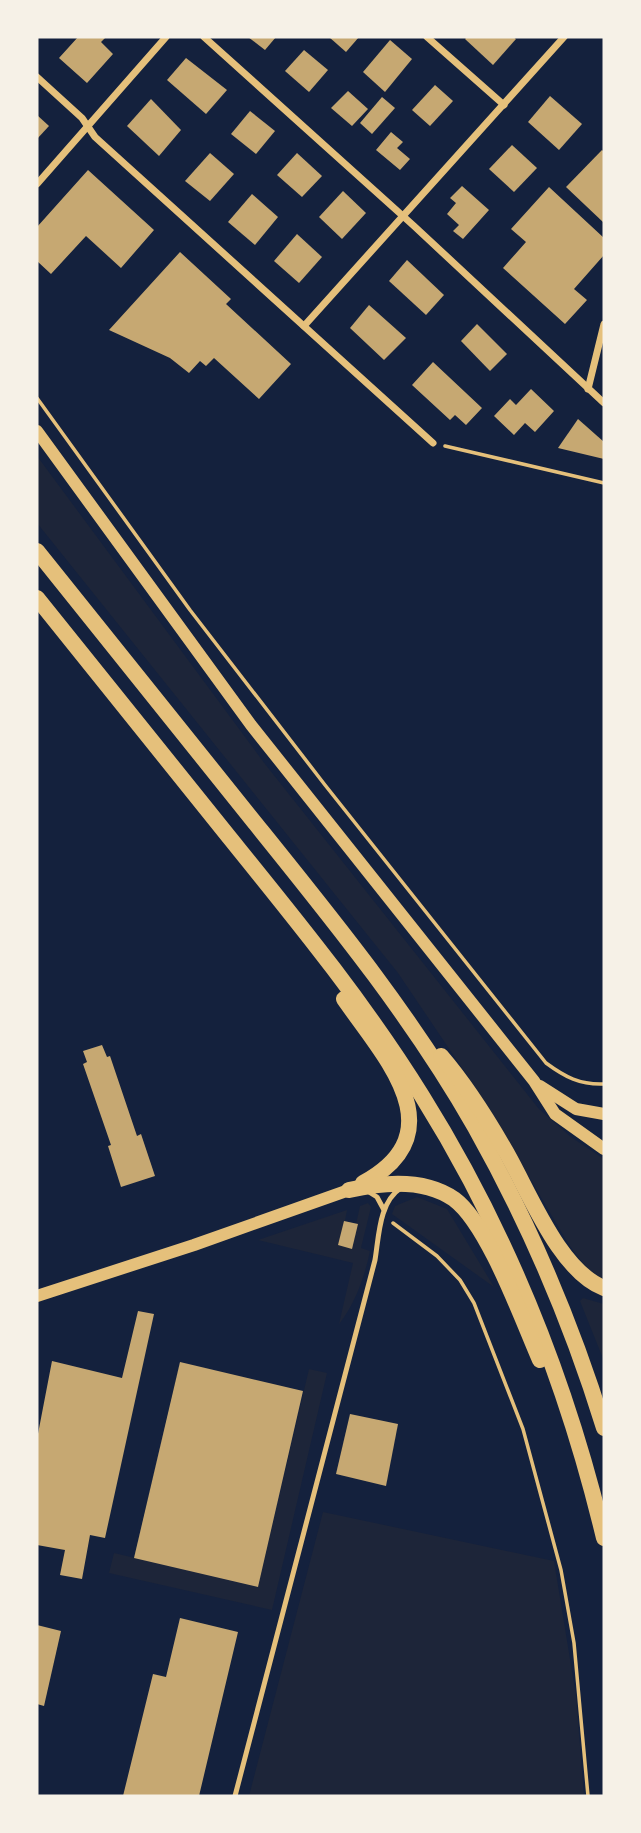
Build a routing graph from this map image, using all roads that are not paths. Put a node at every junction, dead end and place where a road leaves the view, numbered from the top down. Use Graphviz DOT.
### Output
graph roads {
  1 [pos="166,37"];
  2 [pos="204,37"];
  3 [pos="427,37"];
  4 [pos="564,37"];
  5 [pos="37,77"];
  6 [pos="504,105"];
  7 [pos="88,126"];
  8 [pos="37,184"];
  9 [pos="404,217"];
  10 [pos="604,324"];
  11 [pos="304,326"];
  12 [pos="588,389"];
  13 [pos="604,403"];
  14 [pos="37,432"];
  15 [pos="433,443"];
  16 [pos="37,551"];
  17 [pos="37,598"];
  18 [pos="298,922"];
  19 [pos="403,1014"];
  20 [pos="534,1081"];
  21 [pos="604,1114"];
  22 [pos="604,1149"];
  23 [pos="419,1186"];
  24 [pos="349,1190"];
  25 [pos="384,1213"];
  26 [pos="604,1288"];
  27 [pos="37,1296"];
  28 [pos="604,1428"];
  29 [pos="577,1438"];
  30 [pos="604,1538"];
  31 [pos="235,1796"];
  1 -- 7 [label="street"];
  2 -- 9 [label="street"];
  3 -- 6 [label="street"];
  4 -- 6 [label="street"];
  5 -- 7 [label="street"];
  6 -- 9 [label="street"];
  7 -- 8 [label="street"];
  7 -- 11 [label="street"];
  9 -- 11 [label="street"];
  9 -- 12 [label="street"];
  10 -- 12 [label="street"];
  11 -- 15 [label="street"];
  12 -- 13 [label="street"];
  14 -- 20 [label="street"];
  16 -- 19 [label="highway"];
  17 -- 18 [label="highway"];
  18 -- 24 [label="highway"];
  18 -- 29 [label="highway"];
  19 -- 26 [label="highway"];
  19 -- 28 [label="highway"];
  20 -- 21 [label="street"];
  20 -- 22 [label="street"];
  23 -- 24 [label="highway"];
  23 -- 25 [label="lane"];
  23 -- 29 [label="highway"];
  24 -- 25 [label="lane"];
  24 -- 27 [label="street"];
  25 -- 31 [label="lane"];
  29 -- 30 [label="highway"];
}
